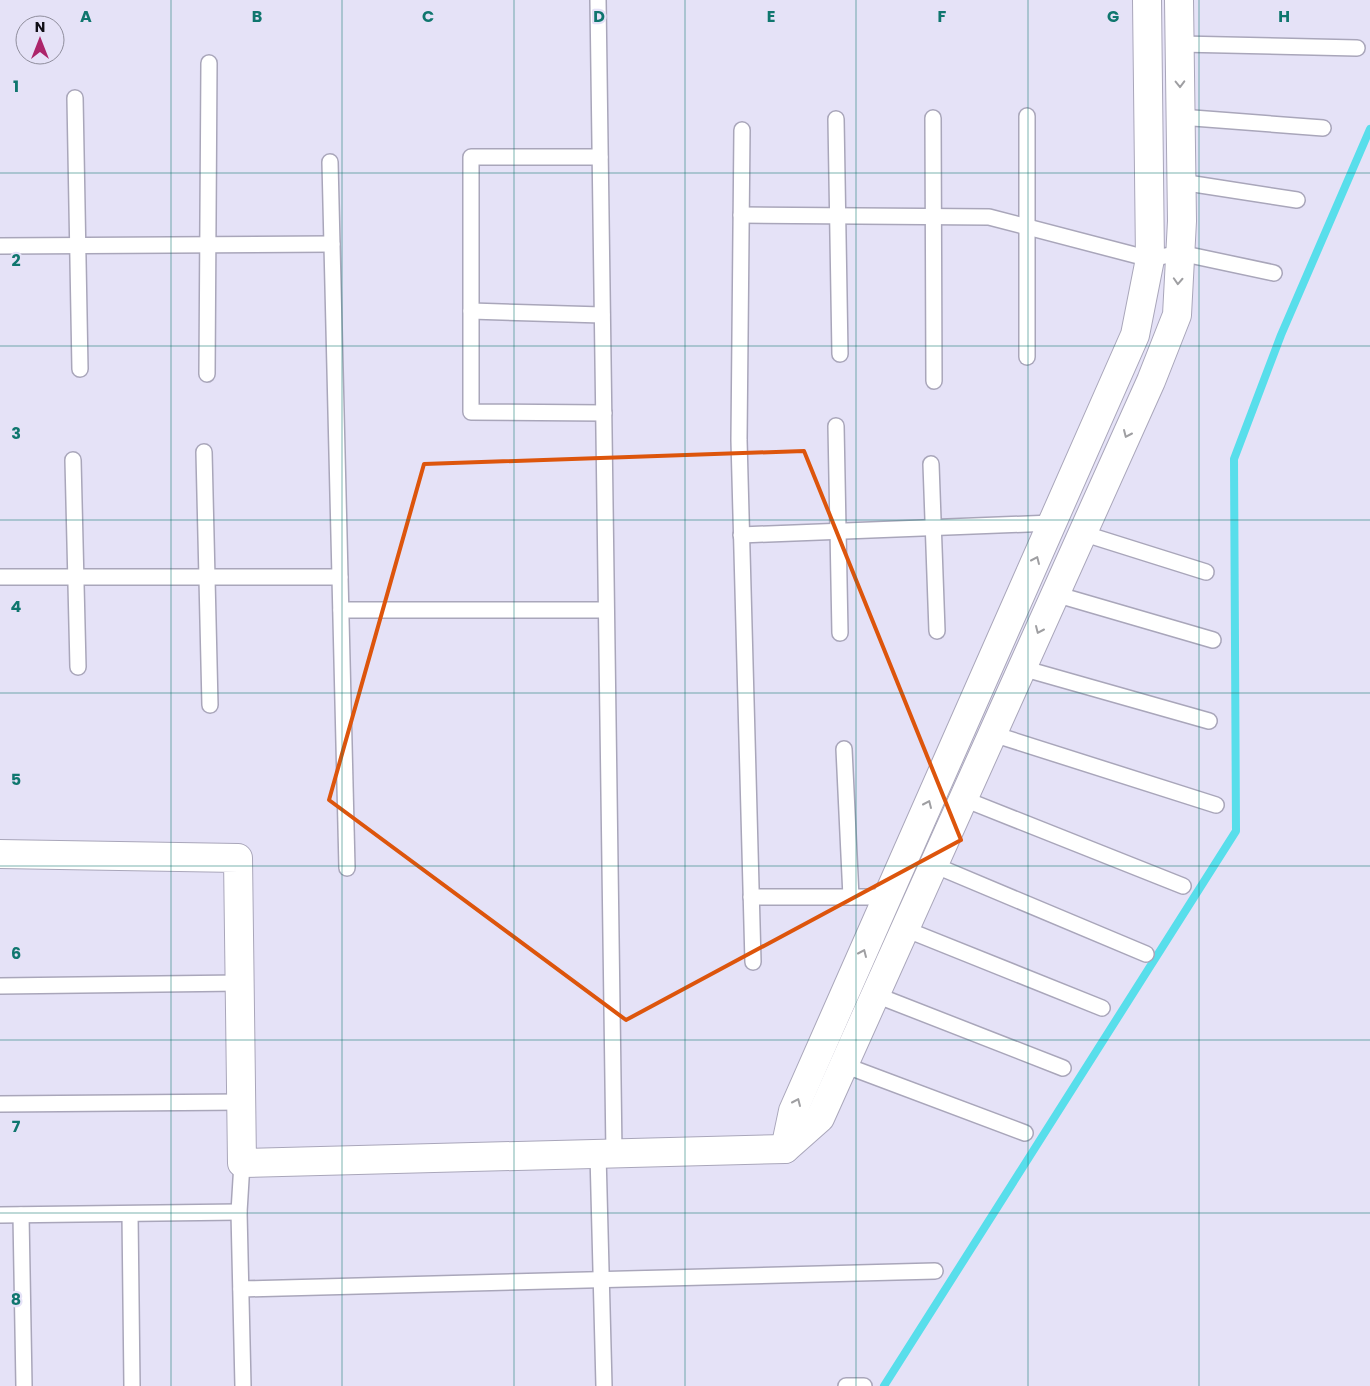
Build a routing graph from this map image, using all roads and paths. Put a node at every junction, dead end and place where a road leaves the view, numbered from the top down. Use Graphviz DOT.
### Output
graph roads {
  1 [pos="598,0"];
  2 [pos="1147,0"];
  3 [pos="1179,0"];
  4 [pos="1180,44"];
  5 [pos="1357,48"];
  6 [pos="208,63"];
  7 [pos="75,98"];
  8 [pos="1027,116"];
  9 [pos="1180,117"];
  10 [pos="933,118"];
  11 [pos="836,119"];
  12 [pos="1323,128"];
  13 [pos="742,130"];
  14 [pos="600,157"];
  15 [pos="330,162"];
  16 [pos="1181,182"];
  17 [pos="1296,200"];
  18 [pos="741,215"];
  19 [pos="838,216"];
  20 [pos="933,216"];
  21 [pos="1027,226"];
  22 [pos="332,244"];
  23 [pos="208,245"];
  24 [pos="0,246"];
  25 [pos="77,246"];
  26 [pos="1180,253"];
  27 [pos="1150,259"];
  28 [pos="1274,273"];
  29 [pos="471,311"];
  30 [pos="602,314"];
  31 [pos="840,354"];
  32 [pos="1027,357"];
  33 [pos="80,369"];
  34 [pos="207,374"];
  35 [pos="934,381"];
  36 [pos="604,413"];
  37 [pos="836,426"];
  38 [pos="204,452"];
  39 [pos="73,460"];
  40 [pos="932,464"];
  41 [pos="1052,523"];
  42 [pos="934,527"];
  43 [pos="838,531"];
  44 [pos="1082,534"];
  45 [pos="741,535"];
  46 [pos="1206,572"];
  47 [pos="0,577"];
  48 [pos="76,577"];
  49 [pos="207,577"];
  50 [pos="340,577"];
  51 [pos="1055,594"];
  52 [pos="341,610"];
  53 [pos="606,610"];
  54 [pos="937,631"];
  55 [pos="840,633"];
  56 [pos="1213,640"];
  57 [pos="78,666"];
  58 [pos="1022,668"];
  59 [pos="210,705"];
  60 [pos="1209,721"];
  61 [pos="992,734"];
  62 [pos="844,749"];
  63 [pos="964,799"];
  64 [pos="1216,805"];
  65 [pos="0,854"];
  66 [pos="934,864"];
  67 [pos="347,868"];
  68 [pos="1183,886"];
  69 [pos="751,896"];
  70 [pos="851,897"];
  71 [pos="887,898"];
  72 [pos="905,929"];
  73 [pos="1146,954"];
  74 [pos="752,962"];
  75 [pos="240,983"];
  76 [pos="0,986"];
  77 [pos="876,995"];
  78 [pos="1102,1008"];
  79 [pos="844,1065"];
  80 [pos="1064,1068"];
  81 [pos="242,1102"];
  82 [pos="0,1104"];
  83 [pos="1025,1133"];
  84 [pos="785,1149"];
  85 [pos="606,1154"];
  86 [pos="242,1163"];
  87 [pos="239,1212"];
  88 [pos="130,1214"];
  89 [pos="21,1215"];
  90 [pos="0,1216"];
  91 [pos="935,1271"];
  92 [pos="602,1279"];
  93 [pos="241,1289"];
  94 [pos="24,1386"];
  95 [pos="132,1386"];
  96 [pos="243,1386"];
  97 [pos="604,1386"];
  98 [pos="846,1386"];
  99 [pos="864,1386"];
  1 -- 14 [label="lane"];
  2 -- 27 [label="street"];
  3 -- 4 [label="street"];
  4 -- 5 [label="lane"];
  4 -- 9 [label="street, one-way"];
  6 -- 23 [label="lane"];
  7 -- 25 [label="lane"];
  8 -- 21 [label="lane"];
  9 -- 12 [label="lane"];
  9 -- 16 [label="street"];
  10 -- 20 [label="lane"];
  11 -- 19 [label="lane"];
  13 -- 18 [label="lane"];
  14 -- 29 [label="lane"];
  14 -- 30 [label="lane"];
  15 -- 22 [label="lane"];
  16 -- 17 [label="lane"];
  16 -- 26 [label="street"];
  18 -- 19 [label="lane"];
  18 -- 45 [label="lane"];
  19 -- 20 [label="lane"];
  19 -- 31 [label="lane"];
  20 -- 21 [label="lane"];
  20 -- 35 [label="lane"];
  21 -- 27 [label="lane"];
  21 -- 32 [label="lane"];
  22 -- 23 [label="lane"];
  22 -- 50 [label="lane"];
  23 -- 25 [label="lane"];
  23 -- 34 [label="lane"];
  24 -- 25 [label="lane"];
  25 -- 33 [label="lane"];
  26 -- 27 [label="lane"];
  26 -- 28 [label="lane"];
  26 -- 44 [label="street, one-way"];
  27 -- 41 [label="street"];
  29 -- 30 [label="lane"];
  29 -- 36 [label="lane"];
  30 -- 36 [label="lane"];
  36 -- 53 [label="lane"];
  37 -- 43 [label="lane"];
  38 -- 49 [label="lane"];
  39 -- 48 [label="lane"];
  40 -- 42 [label="lane"];
  41 -- 42 [label="lane"];
  71 -- 41 [label="street, one-way"];
  42 -- 43 [label="lane"];
  42 -- 54 [label="lane"];
  43 -- 45 [label="lane"];
  43 -- 55 [label="lane"];
  44 -- 46 [label="lane"];
  44 -- 51 [label="street"];
  45 -- 69 [label="lane"];
  47 -- 48 [label="lane"];
  48 -- 49 [label="lane"];
  48 -- 57 [label="lane"];
  49 -- 50 [label="lane"];
  49 -- 59 [label="lane"];
  50 -- 52 [label="lane"];
  51 -- 56 [label="lane"];
  51 -- 58 [label="street, one-way"];
  52 -- 53 [label="lane"];
  52 -- 67 [label="lane"];
  53 -- 85 [label="lane"];
  58 -- 60 [label="lane"];
  58 -- 61 [label="street"];
  61 -- 63 [label="street"];
  61 -- 64 [label="lane"];
  62 -- 70 [label="lane"];
  63 -- 66 [label="street"];
  63 -- 68 [label="lane"];
  65 -- 75 [label="street"];
  66 -- 72 [label="street"];
  66 -- 73 [label="lane"];
  69 -- 70 [label="lane"];
  69 -- 74 [label="lane"];
  70 -- 71 [label="lane"];
  84 -- 71 [label="street, one-way"];
  72 -- 77 [label="street"];
  72 -- 78 [label="lane"];
  75 -- 76 [label="lane"];
  75 -- 81 [label="street"];
  77 -- 79 [label="street"];
  77 -- 80 [label="lane"];
  79 -- 83 [label="lane"];
  79 -- 84 [label="street"];
  81 -- 82 [label="lane"];
  81 -- 86 [label="street"];
  84 -- 85 [label="street"];
  85 -- 86 [label="street"];
  85 -- 92 [label="lane"];
  86 -- 87 [label="lane"];
  87 -- 88 [label="lane"];
  87 -- 93 [label="lane"];
  88 -- 89 [label="lane"];
  88 -- 95 [label="lane"];
  89 -- 90 [label="lane"];
  89 -- 94 [label="lane"];
  91 -- 92 [label="lane"];
  92 -- 93 [label="lane"];
  92 -- 97 [label="lane"];
  93 -- 96 [label="lane"];
  98 -- 99 [label="lane"];
}
